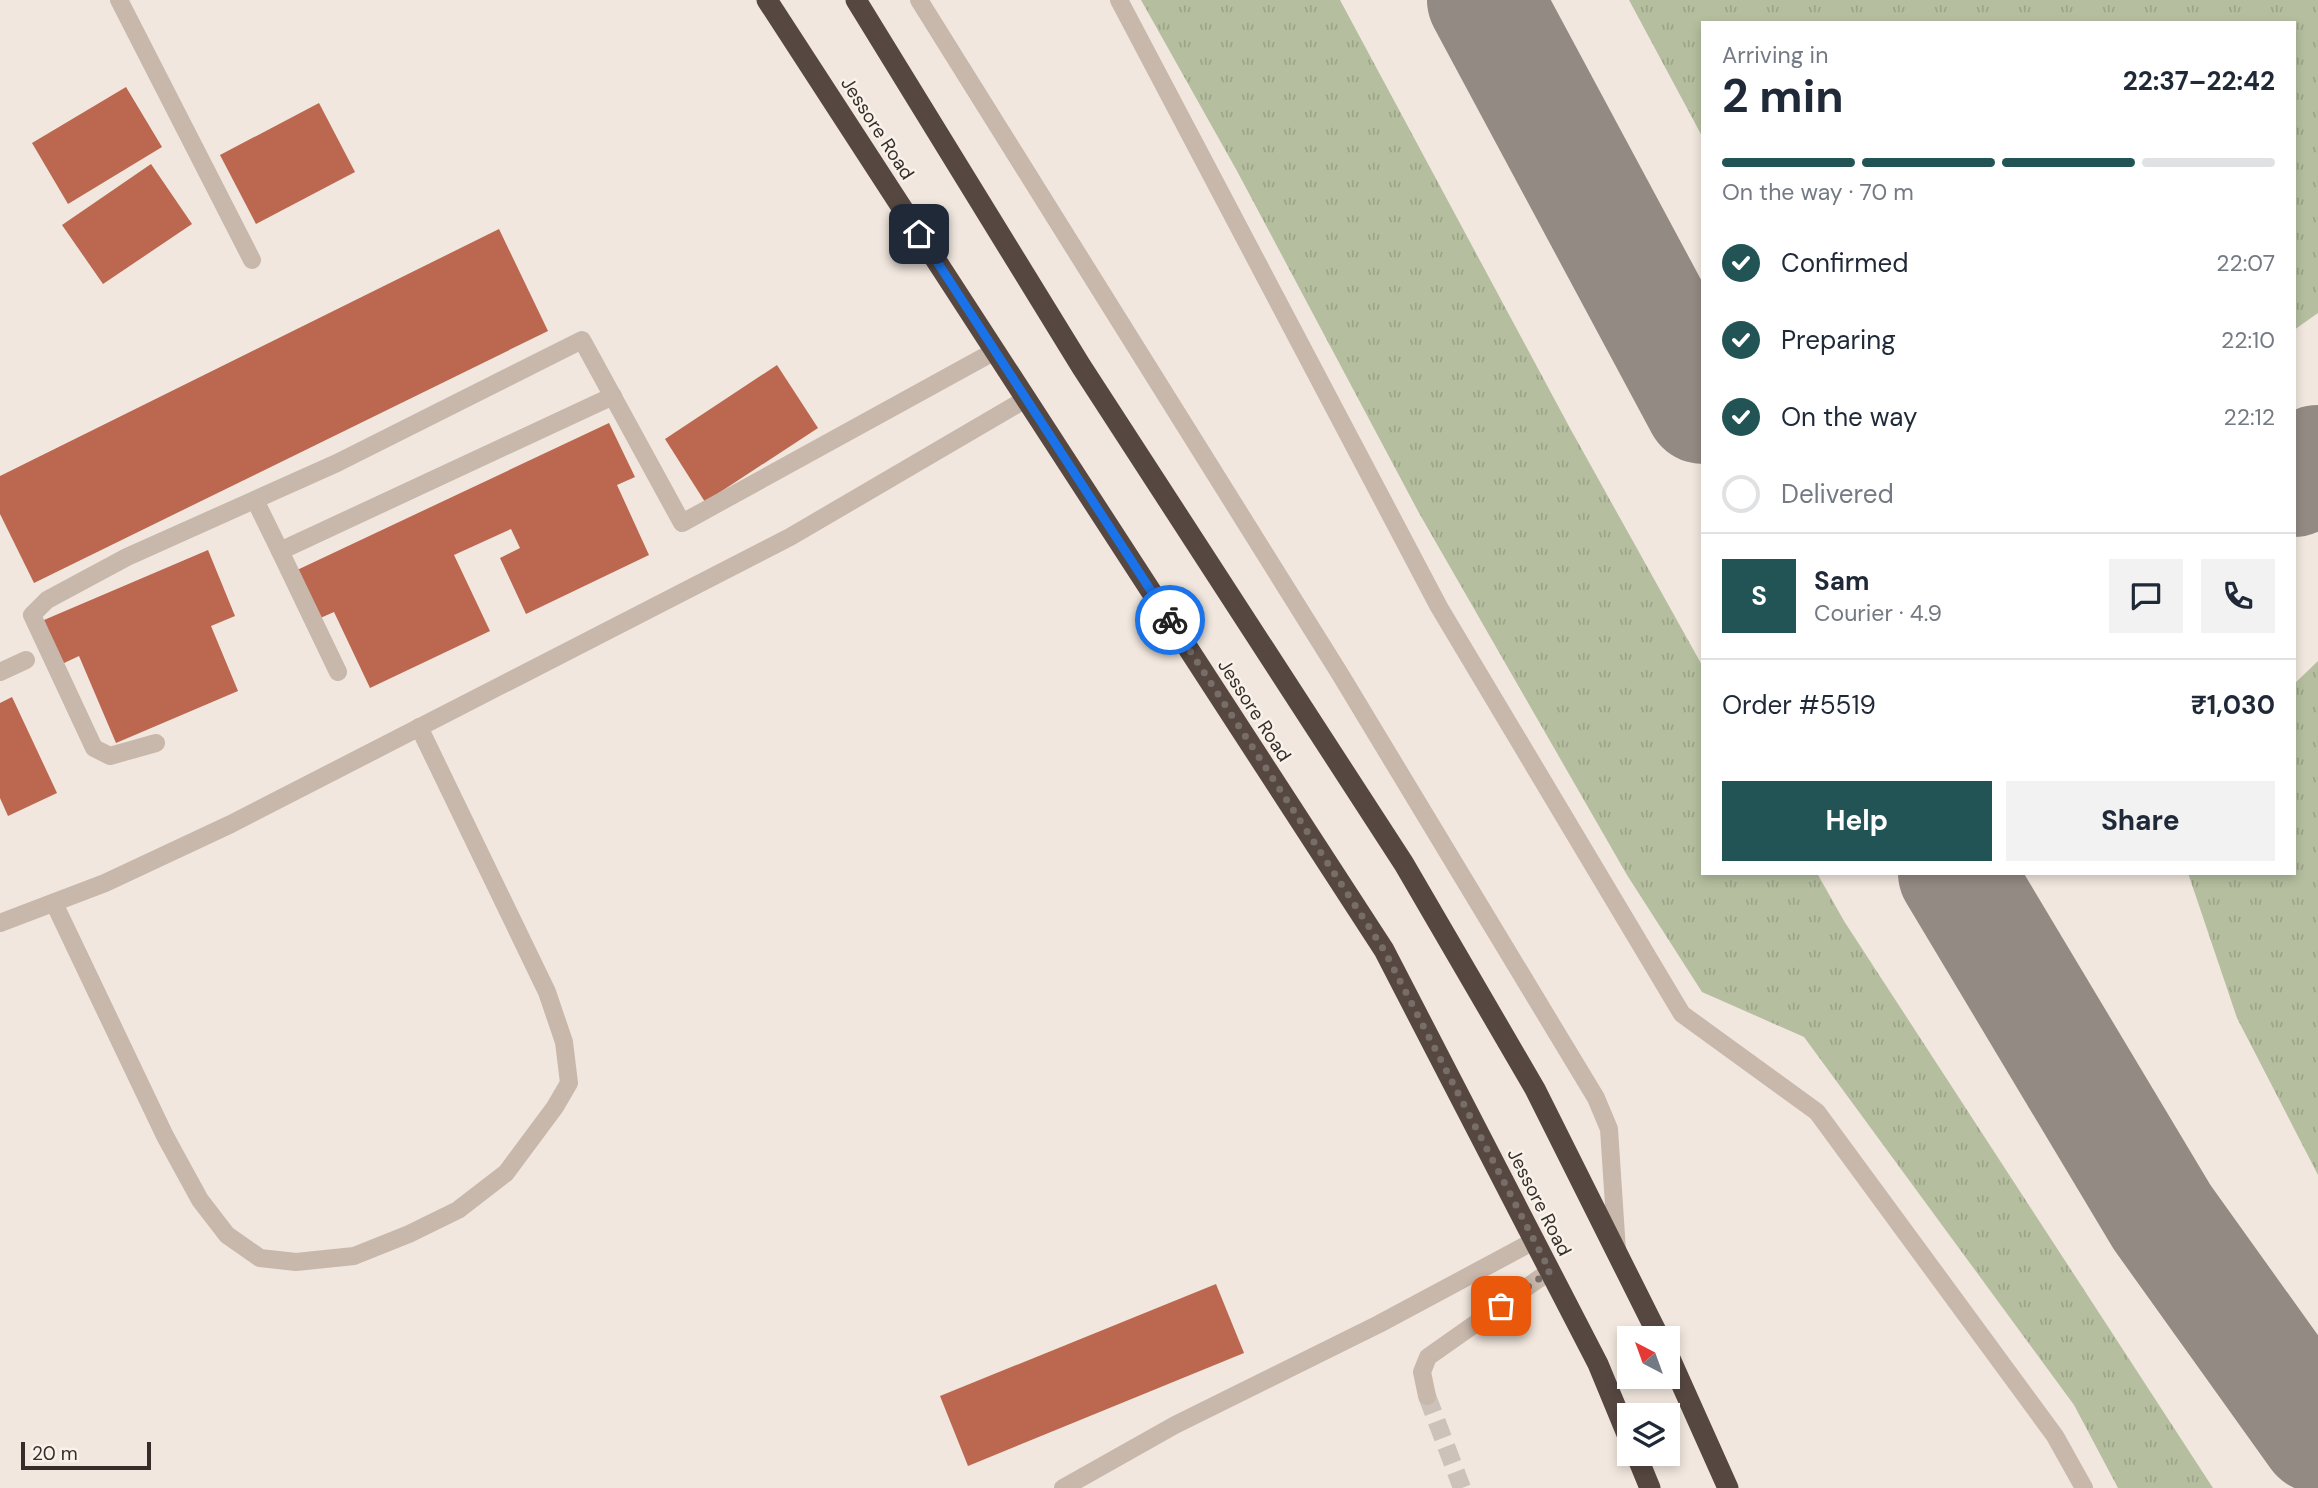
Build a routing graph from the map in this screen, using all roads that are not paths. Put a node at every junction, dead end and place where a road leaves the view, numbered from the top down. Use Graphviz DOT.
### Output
graph roads {
  1 [pos="119,0"];
  2 [pos="767,0"];
  3 [pos="856,0"];
  4 [pos="919,0"];
  5 [pos="1119,0"];
  6 [pos="252,260"];
  7 [pos="995,351"];
  8 [pos="613,396"];
  9 [pos="1026,398"];
  10 [pos="255,500"];
  11 [pos="280,551"];
  12 [pos="26,660"];
  13 [pos="0,672"];
  14 [pos="338,672"];
  15 [pos="419,727"];
  16 [pos="156,743"];
  17 [pos="54,903"];
  18 [pos="0,923"];
  19 [pos="1534,1241"];
  20 [pos="1618,1254"];
  21 [pos="1550,1271"];
  22 [pos="1654,1326"];
  23 [pos="1680,1380"];
  24 [pos="1427,1396"];
  25 [pos="1617,1410"];
  26 [pos="1641,1466"];
  27 [pos="1071,1486"];
  28 [pos="1650,1488"];
  29 [pos="1728,1488"];
  30 [pos="2084,1488"];
  1 -- 6 [label="street"];
  2 -- 7 [label="highway, Jessore Road"];
  3 -- 20 [label="highway"];
  4 -- 20 [label="street"];
  5 -- 30 [label="street"];
  7 -- 8 [label="street"];
  7 -- 9 [label="highway, Jessore Road"];
  8 -- 10 [label="street"];
  8 -- 11 [label="street"];
  9 -- 15 [label="street"];
  9 -- 19 [label="highway, Jessore Road"];
  10 -- 11 [label="street"];
  10 -- 16 [label="street"];
  11 -- 14 [label="street"];
  12 -- 13 [label="street"];
  15 -- 17 [label="street"];
  15 -- 17 [label="street"];
  17 -- 18 [label="street"];
  19 -- 21 [label="highway, Jessore Road"];
  19 -- 27 [label="street"];
  20 -- 22 [label="highway"];
  21 -- 24 [label="street"];
  21 -- 25 [label="highway, Jessore Road"];
  23 -- 29 [label="highway"];
  26 -- 28 [label="highway"];
}
